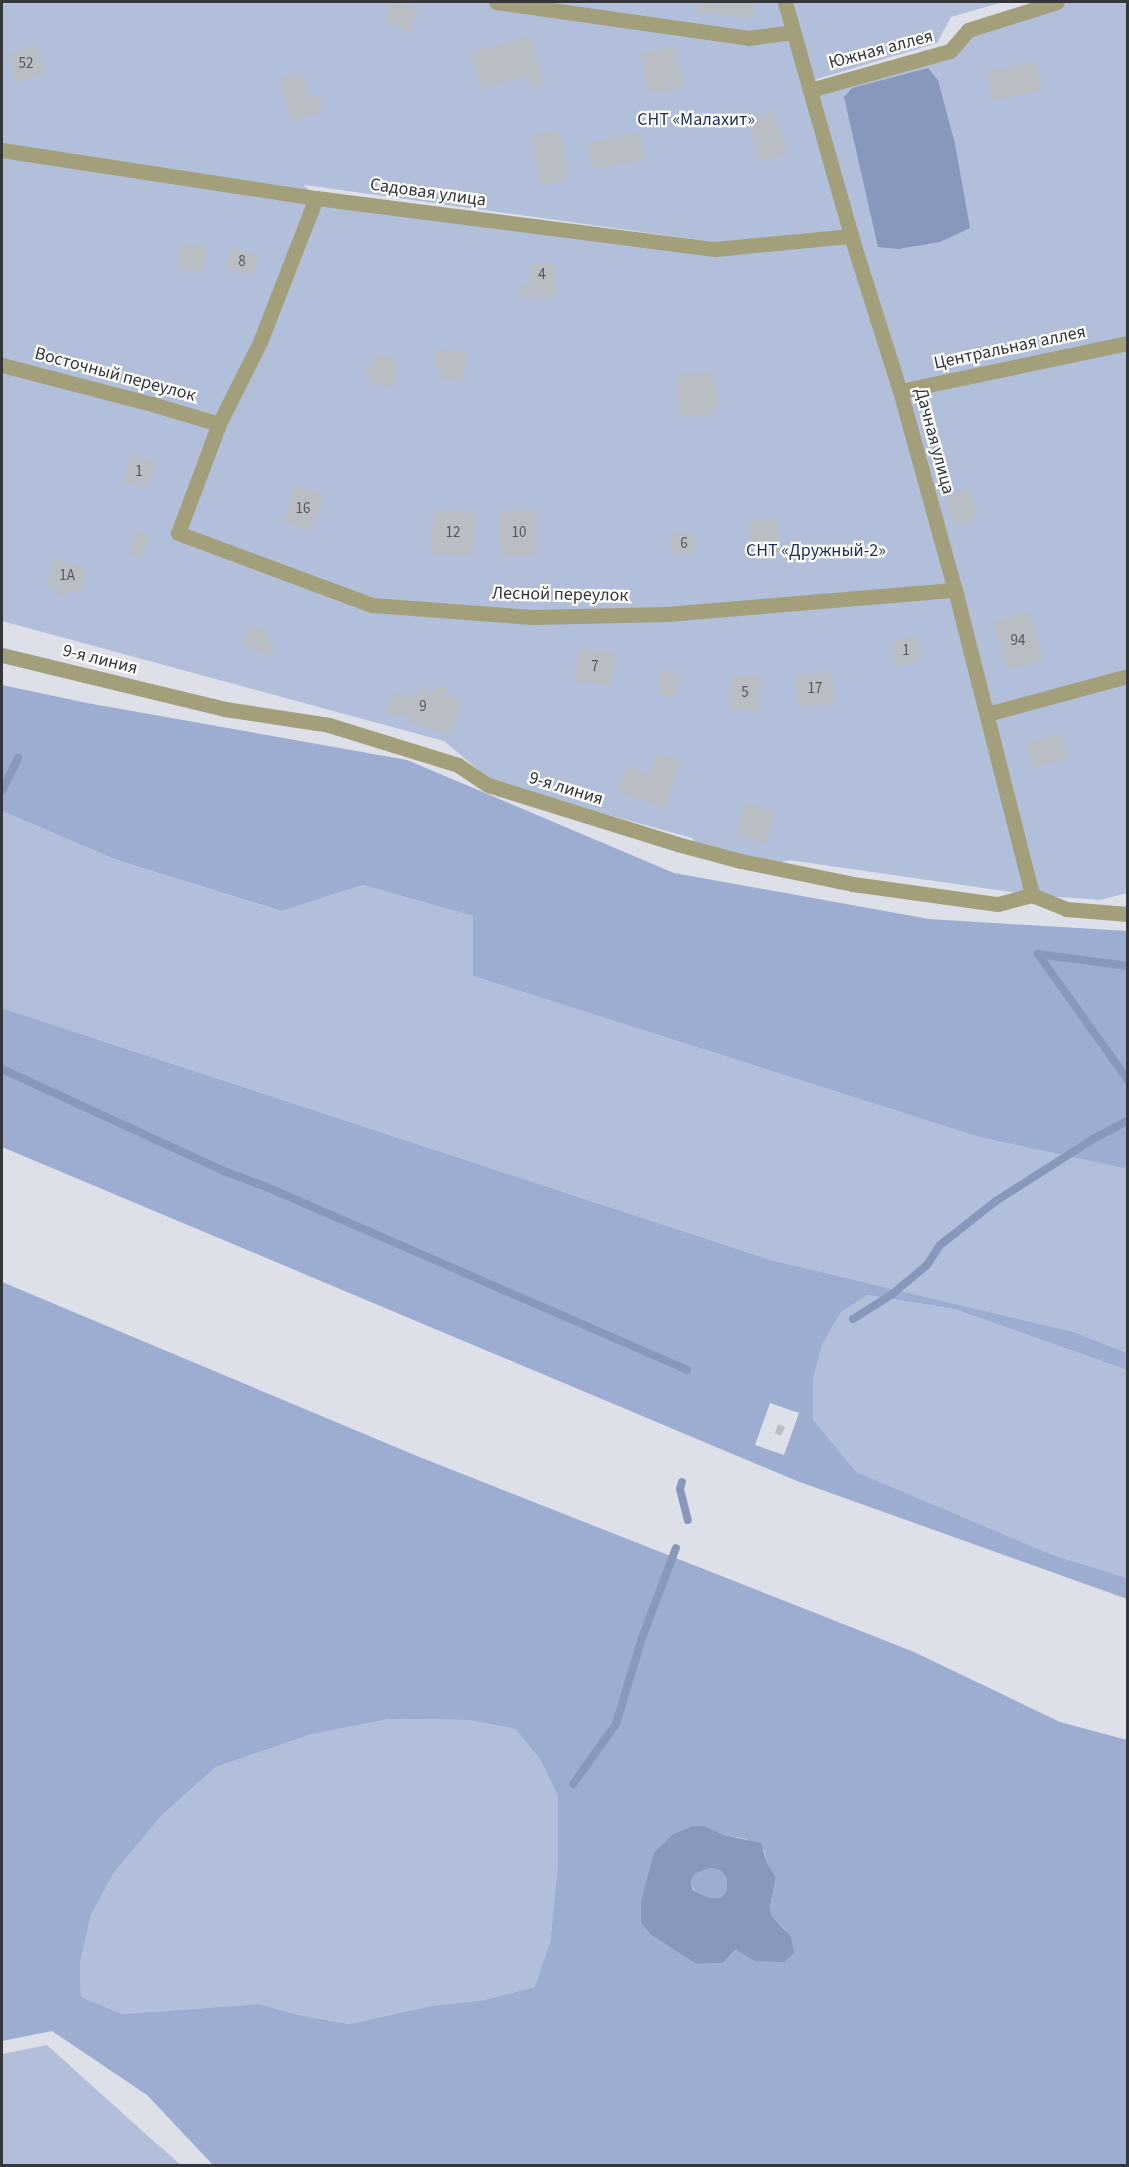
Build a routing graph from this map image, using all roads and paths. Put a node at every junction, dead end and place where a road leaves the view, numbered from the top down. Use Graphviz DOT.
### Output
graph roads {
  1 [pos="496,2"];
  2 [pos="784,2"];
  3 [pos="1057,2"];
  4 [pos="793,32"];
  5 [pos="810,90"];
  6 [pos="2,150"];
  7 [pos="316,198"];
  8 [pos="852,236"];
  9 [pos="1128,343"];
  10 [pos="2,365"];
  11 [pos="900,391"];
  12 [pos="219,424"];
  13 [pos="955,590"];
  14 [pos="2,655"];
  15 [pos="1128,676"];
  16 [pos="987,714"];
  17 [pos="1032,895"];
  18 [pos="1128,914"];
  1 -- 4 [label="street"];
  2 -- 4 [label="street, Дачная улица"];
  3 -- 5 [label="street, Южная аллея"];
  4 -- 5 [label="street, Дачная улица"];
  5 -- 8 [label="street, Дачная улица"];
  6 -- 7 [label="street, Садовая улица"];
  7 -- 8 [label="street, Садовая улица"];
  7 -- 12 [label="street"];
  8 -- 11 [label="street, Дачная улица"];
  9 -- 11 [label="street, Центральная аллея"];
  10 -- 12 [label="street, Восточный переулок"];
  11 -- 13 [label="street, Дачная улица"];
  12 -- 13 [label="street, Лесной переулок"];
  13 -- 16 [label="street, Дачная улица"];
  14 -- 17 [label="street, 9-я линия"];
  15 -- 16 [label="street"];
  16 -- 17 [label="street, Дачная улица"];
  17 -- 18 [label="street"];
}
